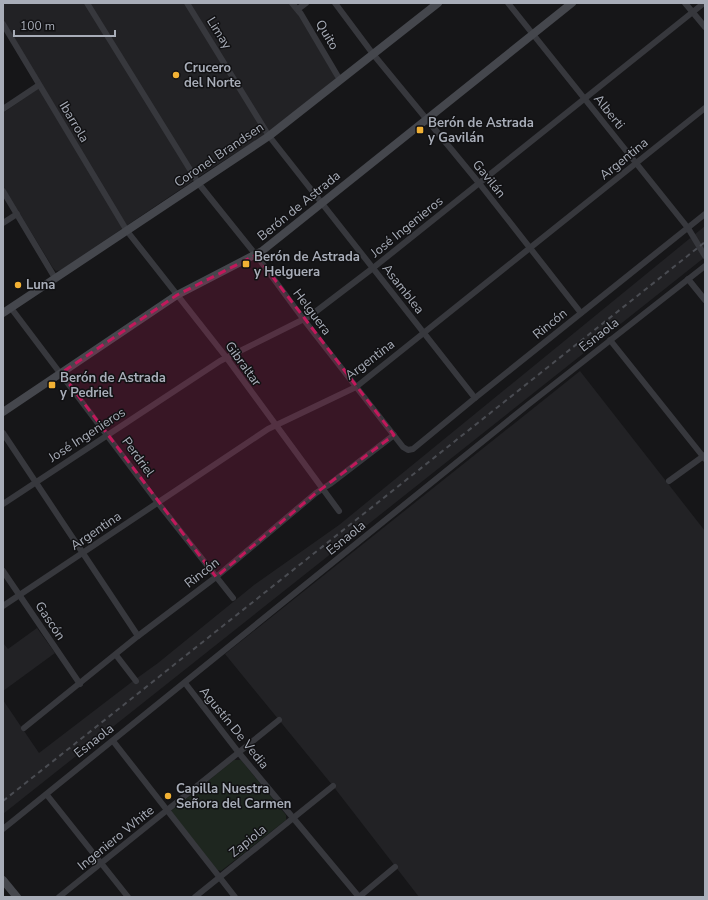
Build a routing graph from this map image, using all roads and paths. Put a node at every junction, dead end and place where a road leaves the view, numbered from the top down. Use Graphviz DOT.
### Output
graph roads {
  1 [pos="87,3"];
  2 [pos="188,3"];
  3 [pos="292,3"];
  4 [pos="306,3"];
  5 [pos="335,3"];
  6 [pos="438,3"];
  7 [pos="508,3"];
  8 [pos="572,3"];
  9 [pos="685,3"];
  10 [pos="704,3"];
  11 [pos="298,9"];
  12 [pos="693,12"];
  13 [pos="3,24"];
  14 [pos="705,27"];
  15 [pos="532,34"];
  16 [pos="373,54"];
  17 [pos="340,80"];
  18 [pos="39,85"];
  19 [pos="584,99"];
  20 [pos="705,108"];
  21 [pos="3,109"];
  22 [pos="426,120"];
  23 [pos="269,136"];
  24 [pos="636,164"];
  25 [pos="479,183"];
  26 [pos="198,184"];
  27 [pos="3,191"];
  28 [pos="322,203"];
  29 [pos="17,214"];
  30 [pos="705,214"];
  31 [pos="3,223"];
  32 [pos="688,228"];
  33 [pos="127,231"];
  34 [pos="530,248"];
  35 [pos="256,255"];
  36 [pos="705,256"];
  37 [pos="705,266"];
  38 [pos="372,268"];
  39 [pos="55,278"];
  40 [pos="688,279"];
  41 [pos="177,296"];
  42 [pos="705,300"];
  43 [pos="11,308"];
  44 [pos="3,313"];
  45 [pos="581,313"];
  46 [pos="304,320"];
  47 [pos="423,333"];
  48 [pos="610,340"];
  49 [pos="226,357"];
  50 [pos="61,373"];
  51 [pos="356,387"];
  52 [pos="475,398"];
  53 [pos="3,412"];
  54 [pos="275,426"];
  55 [pos="3,433"];
  56 [pos="108,435"];
  57 [pos="394,435"];
  58 [pos="408,450"];
  59 [pos="704,456"];
  60 [pos="669,481"];
  61 [pos="35,482"];
  62 [pos="322,489"];
  63 [pos="158,502"];
  64 [pos="3,504"];
  65 [pos="339,511"];
  66 [pos="84,553"];
  67 [pos="3,571"];
  68 [pos="216,577"];
  69 [pos="19,595"];
  70 [pos="233,598"];
  71 [pos="3,606"];
  72 [pos="138,636"];
  73 [pos="116,655"];
  74 [pos="136,681"];
  75 [pos="185,683"];
  76 [pos="80,684"];
  77 [pos="279,720"];
  78 [pos="24,728"];
  79 [pos="113,741"];
  80 [pos="239,752"];
  81 [pos="333,786"];
  82 [pos="46,795"];
  83 [pos="167,811"];
  84 [pos="294,818"];
  85 [pos="3,829"];
  86 [pos="101,864"];
  87 [pos="395,867"];
  88 [pos="219,878"];
  89 [pos="3,880"];
  90 [pos="17,897"];
  91 [pos="59,897"];
  92 [pos="128,897"];
  93 [pos="195,897"];
  94 [pos="235,897"];
  95 [pos="359,897"];
  1 -- 26 [label="street, Helguera"];
  2 -- 23 [label="street, Limay"];
  3 -- 11 [label="street, Quito"];
  4 -- 11 [label="street"];
  5 -- 16 [label="street, Gavilán"];
  6 -- 16 [label="street, Coronel Brandsen"];
  7 -- 15 [label="street, Alberti"];
  8 -- 15 [label="street, Berón de Astrada"];
  9 -- 12 [label="street"];
  10 -- 12 [label="street, José Ingenieros"];
  11 -- 17 [label="street, Quito"];
  12 -- 14 [label="street"];
  12 -- 19 [label="street, José Ingenieros"];
  13 -- 18 [label="street, Ibarrola"];
  15 -- 19 [label="street, Alberti"];
  15 -- 22 [label="street, Berón de Astrada"];
  16 -- 17 [label="street, Coronel Brandsen"];
  16 -- 22 [label="street, Gavilán"];
  17 -- 23 [label="street, Coronel Brandsen"];
  18 -- 21 [label="street"];
  18 -- 33 [label="street, Ibarrola"];
  19 -- 24 [label="street, Alberti"];
  19 -- 25 [label="street, José Ingenieros"];
  20 -- 24 [label="street, Argentina"];
  22 -- 25 [label="street, Gavilán"];
  22 -- 28 [label="street, Berón de Astrada"];
  23 -- 26 [label="street, Coronel Brandsen"];
  23 -- 28 [label="street, Asamblea"];
  24 -- 32 [label="street, Alberti"];
  24 -- 34 [label="street, Argentina"];
  25 -- 34 [label="street, Gavilán"];
  25 -- 38 [label="street, José Ingenieros"];
  26 -- 33 [label="street, Coronel Brandsen"];
  26 -- 35 [label="street, Helguera"];
  27 -- 29 [label="street"];
  28 -- 35 [label="street, Berón de Astrada"];
  28 -- 38 [label="street, Asamblea"];
  29 -- 31 [label="street"];
  29 -- 39 [label="street"];
  30 -- 32 [label="street, Rincón"];
  32 -- 36 [label="street, Alberti"];
  32 -- 45 [label="street, Rincón"];
  33 -- 39 [label="street, Coronel Brandsen"];
  33 -- 41 [label="street, Gibraltar"];
  34 -- 45 [label="street, Gavilán"];
  34 -- 47 [label="street, Argentina"];
  35 -- 41 [label="street, Berón de Astrada"];
  35 -- 46 [label="street, Helguera"];
  37 -- 40 [label="street, Esnaola"];
  38 -- 46 [label="street, José Ingenieros"];
  38 -- 47 [label="street, Asamblea"];
  39 -- 43 [label="street, Coronel Brandsen"];
  40 -- 42 [label="street"];
  40 -- 48 [label="street, Esnaola"];
  41 -- 49 [label="street, Gibraltar"];
  41 -- 50 [label="street, Berón de Astrada"];
  43 -- 44 [label="street, Coronel Brandsen"];
  43 -- 50 [label="street, Perdriel"];
  45 -- 52 [label="street, Rincón"];
  46 -- 49 [label="street, José Ingenieros"];
  46 -- 51 [label="street, Helguera"];
  47 -- 51 [label="street, Argentina"];
  47 -- 52 [label="street, Asamblea"];
  48 -- 59 [label="street"];
  48 -- 75 [label="street, Esnaola"];
  49 -- 54 [label="street, Gibraltar"];
  49 -- 56 [label="street, José Ingenieros"];
  50 -- 53 [label="street, Berón de Astrada"];
  50 -- 56 [label="street, Perdriel"];
  51 -- 54 [label="street, Argentina"];
  51 -- 57 [label="street, Helguera"];
  52 -- 58 [label="street, Rincón"];
  54 -- 62 [label="street, Gibraltar"];
  54 -- 63 [label="street, Argentina"];
  55 -- 61 [label="street"];
  56 -- 61 [label="street, José Ingenieros"];
  56 -- 63 [label="street, Perdriel"];
  57 -- 58 [label="street, Helguera"];
  57 -- 62 [label="street, Rincón"];
  59 -- 60 [label="street"];
  61 -- 64 [label="street, José Ingenieros"];
  61 -- 66 [label="street"];
  62 -- 65 [label="street, Gibraltar"];
  62 -- 68 [label="street, Rincón"];
  63 -- 66 [label="street, Argentina"];
  63 -- 68 [label="street, Perdriel"];
  66 -- 69 [label="street, Argentina"];
  66 -- 72 [label="street"];
  67 -- 69 [label="street, Gascón"];
  68 -- 70 [label="street, Perdriel"];
  68 -- 72 [label="street, Rincón"];
  69 -- 71 [label="street, Argentina"];
  69 -- 76 [label="street, Gascón"];
  72 -- 73 [label="street, Rincón"];
  73 -- 74 [label="street"];
  73 -- 76 [label="street, Rincón"];
  75 -- 79 [label="street, Esnaola"];
  75 -- 80 [label="street, Agustín De Vedia"];
  76 -- 78 [label="street, Rincón"];
  77 -- 80 [label="street, Ingeniero White"];
  79 -- 82 [label="street, Esnaola"];
  79 -- 83 [label="street"];
  80 -- 83 [label="street, Ingeniero White"];
  80 -- 84 [label="street, Agustín De Vedia"];
  81 -- 84 [label="street, Zapiola"];
  82 -- 85 [label="street, Esnaola"];
  82 -- 86 [label="street"];
  83 -- 86 [label="street, Ingeniero White"];
  83 -- 88 [label="street"];
  84 -- 88 [label="street, Zapiola"];
  84 -- 95 [label="street, Agustín De Vedia"];
  86 -- 91 [label="street, Ingeniero White"];
  86 -- 92 [label="street"];
  87 -- 95 [label="street"];
  88 -- 93 [label="street, Zapiola"];
  88 -- 94 [label="street"];
  89 -- 90 [label="street"];
}
